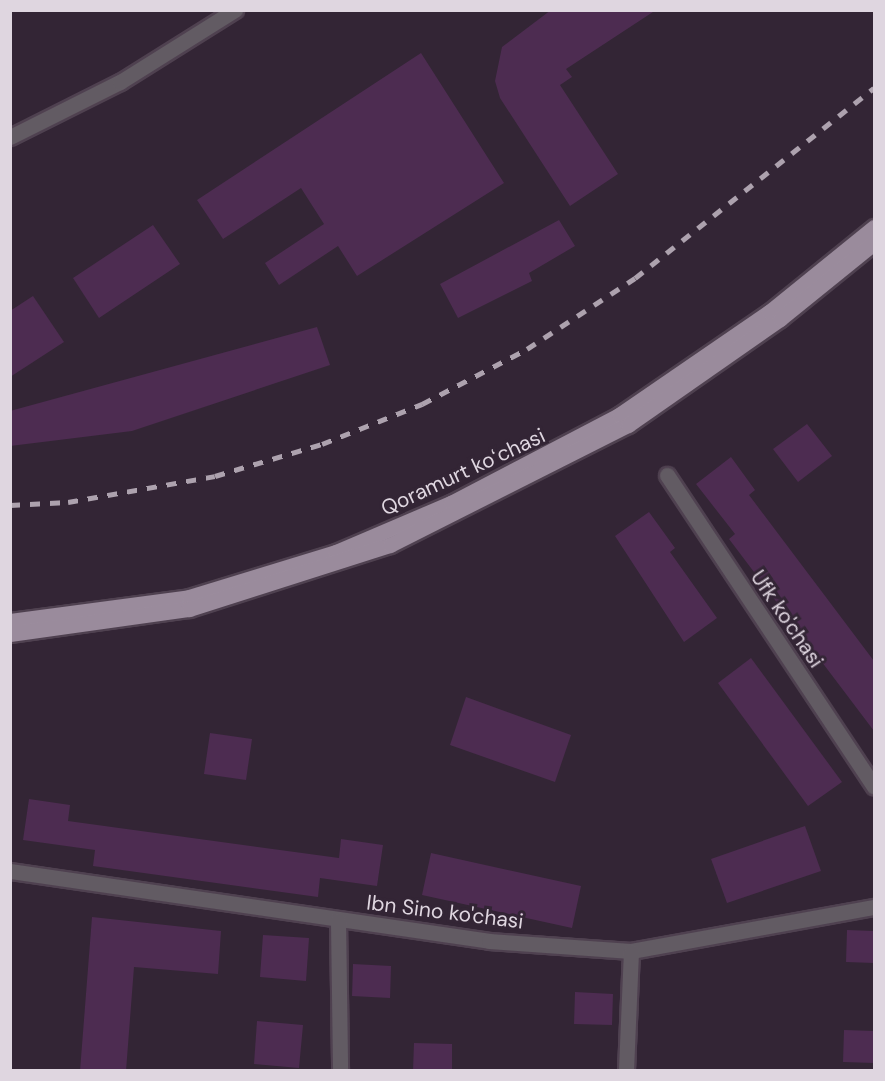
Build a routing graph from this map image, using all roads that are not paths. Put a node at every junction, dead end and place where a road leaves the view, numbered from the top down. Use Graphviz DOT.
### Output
graph roads {
  1 [pos="235,10"];
  2 [pos="10,137"];
  3 [pos="874,227"];
  4 [pos="874,243"];
  5 [pos="667,475"];
  6 [pos="10,621"];
  7 [pos="10,634"];
  8 [pos="874,786"];
  9 [pos="10,871"];
  10 [pos="874,907"];
  11 [pos="338,920"];
  12 [pos="631,951"];
  13 [pos="340,1071"];
  14 [pos="626,1071"];
  1 -- 2 [label="street"];
  3 -- 6 [label="main road, Qoramurt koʻchasi"];
  4 -- 7 [label="main road, Qoramurt koʻchasi"];
  5 -- 8 [label="street, Ufk ko'chasi"];
  9 -- 11 [label="street, Ibn Sino ko'chasi"];
  10 -- 12 [label="street, Ibn Sino ko'chasi"];
  11 -- 12 [label="street, Ibn Sino ko'chasi"];
  11 -- 13 [label="street"];
  12 -- 14 [label="street"];
}
